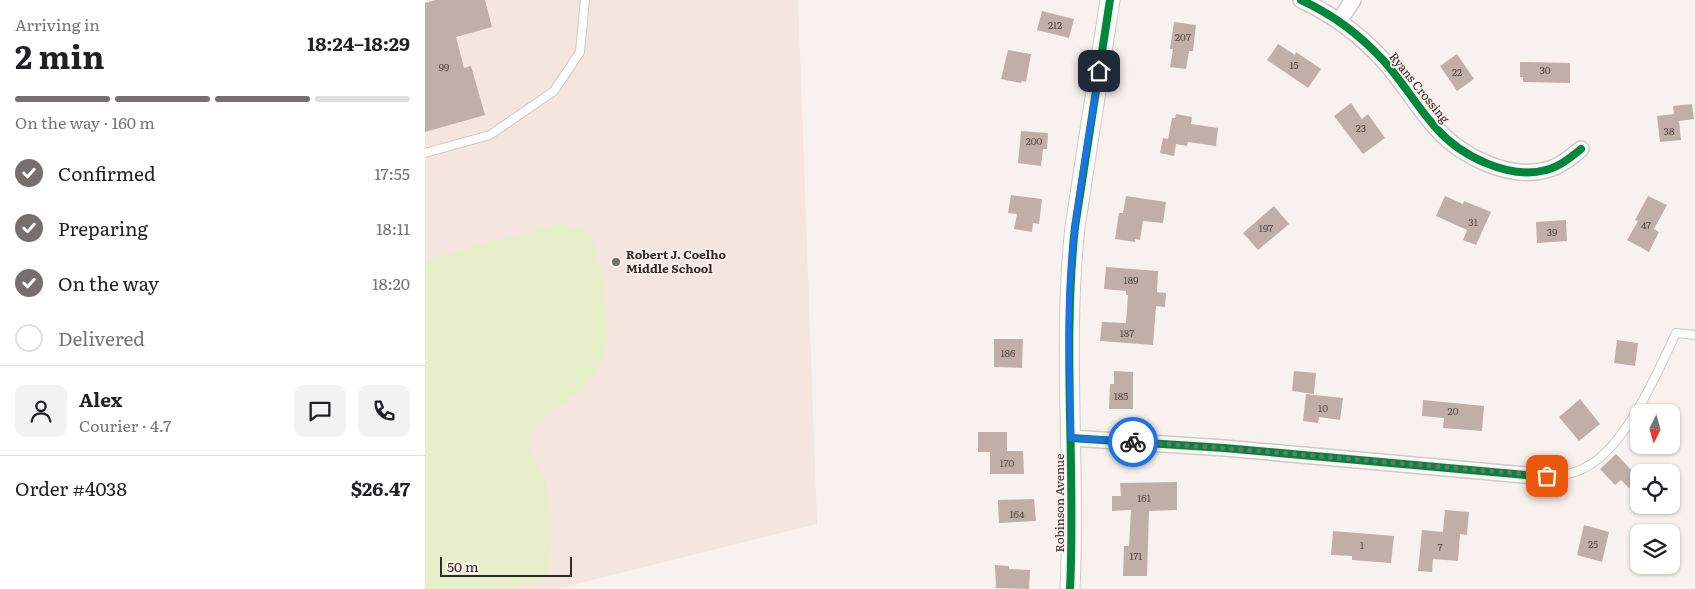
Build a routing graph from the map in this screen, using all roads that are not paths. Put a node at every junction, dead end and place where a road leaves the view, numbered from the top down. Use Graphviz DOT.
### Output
graph roads {
  1 [pos="585,0"];
  2 [pos="1110,0"];
  3 [pos="1301,0"];
  4 [pos="1353,0"];
  5 [pos="1339,21"];
  6 [pos="1581,149"];
  7 [pos="425,153"];
  8 [pos="1695,335"];
  9 [pos="1071,438"];
  10 [pos="1535,476"];
  11 [pos="1070,589"];
  1 -- 7 [label="lane"];
  2 -- 9 [label="street, Robinson Avenue"];
  3 -- 5 [label="street, Ryans Crossing"];
  4 -- 5 [label="street"];
  5 -- 6 [label="street, Ryans Crossing"];
  8 -- 10 [label="lane"];
  9 -- 10 [label="street"];
  9 -- 11 [label="street, Robinson Avenue"];
}
